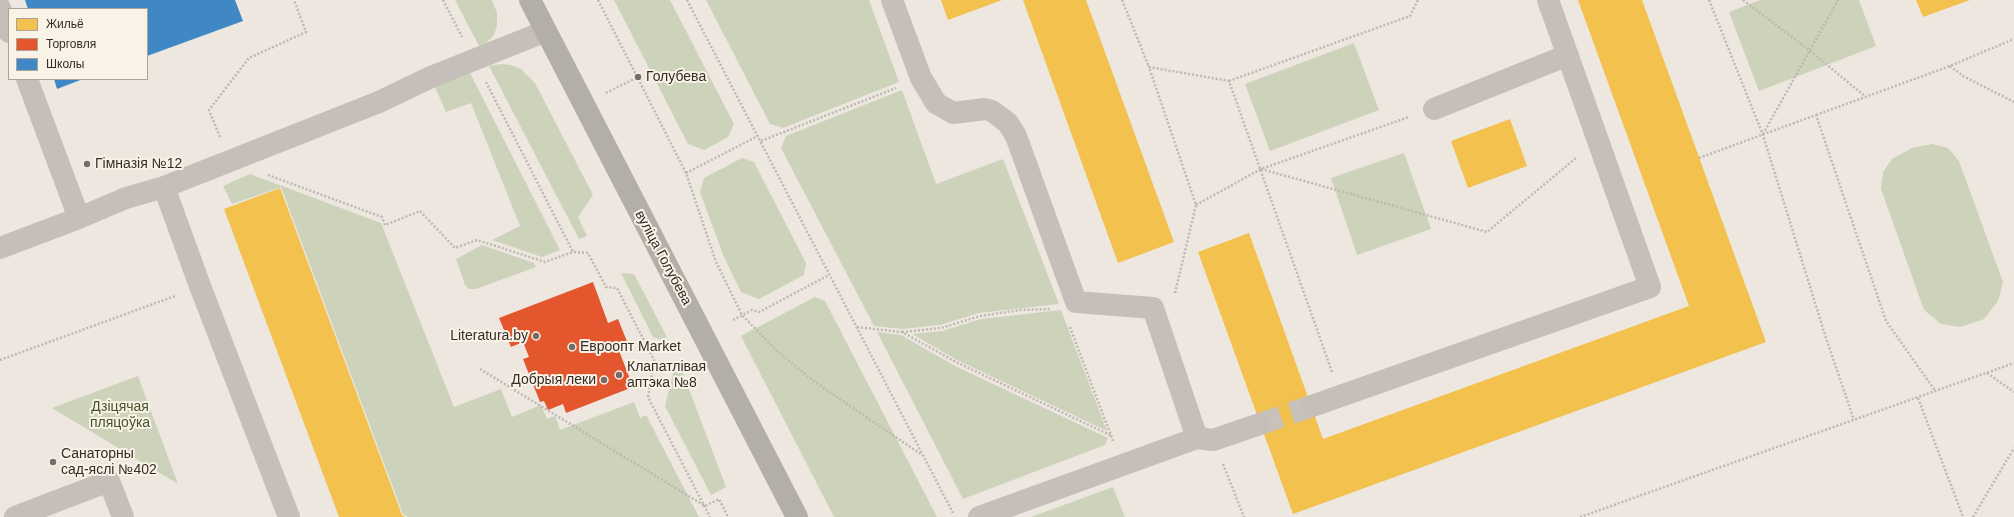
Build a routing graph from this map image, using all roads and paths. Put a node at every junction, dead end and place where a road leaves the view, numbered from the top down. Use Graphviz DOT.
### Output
graph roads {
  1 [pos="294,0"];
  2 [pos="443,0"];
  3 [pos="530,0"];
  4 [pos="598,0"];
  5 [pos="688,0"];
  6 [pos="892,0"];
  7 [pos="1122,0"];
  8 [pos="1418,0"];
  9 [pos="1548,0"];
  10 [pos="1709,0"];
  11 [pos="1743,0"];
  12 [pos="1838,0"];
  13 [pos="0,8"];
  14 [pos="8,29"];
  15 [pos="546,30"];
  16 [pos="2014,39"];
  17 [pos="1809,50"];
  18 [pos="1568,56"];
  19 [pos="474,59"];
  20 [pos="1950,66"];
  21 [pos="1148,67"];
  22 [pos="638,77"];
  23 [pos="921,78"];
  24 [pos="27,80"];
  25 [pos="1229,81"];
  26 [pos="1866,97"];
  27 [pos="2014,102"];
  28 [pos="584,104"];
  29 [pos="1434,109"];
  30 [pos="1816,115"];
  31 [pos="1762,135"];
  32 [pos="758,136"];
  33 [pos="1598,140"];
  34 [pos="761,141"];
  35 [pos="1699,158"];
  36 [pos="230,161"];
  37 [pos="1261,168"];
  38 [pos="686,173"];
  39 [pos="267,175"];
  40 [pos="164,187"];
  41 [pos="1196,205"];
  42 [pos="79,218"];
  43 [pos="0,248"];
  44 [pos="573,252"];
  45 [pos="829,275"];
  46 [pos="200,286"];
  47 [pos="1076,302"];
  48 [pos="1153,308"];
  49 [pos="742,315"];
  50 [pos="733,320"];
  51 [pos="857,327"];
  52 [pos="902,332"];
  53 [pos="0,360"];
  54 [pos="2014,363"];
  55 [pos="480,369"];
  56 [pos="1987,373"];
  57 [pos="1936,392"];
  58 [pos="2014,392"];
  59 [pos="1340,397"];
  60 [pos="1918,398"];
  61 [pos="1312,406"];
  62 [pos="1854,420"];
  63 [pos="1260,424"];
  64 [pos="1112,437"];
  65 [pos="1205,439"];
  66 [pos="2014,448"];
  67 [pos="923,455"];
  68 [pos="705,506"];
  69 [pos="15,517"];
  70 [pos="123,517"];
  71 [pos="289,517"];
  72 [pos="710,517"];
  73 [pos="728,517"];
  74 [pos="797,517"];
  75 [pos="955,517"];
  76 [pos="979,517"];
  77 [pos="1244,517"];
  78 [pos="1580,517"];
  79 [pos="1963,517"];
  80 [pos="1973,517"];
  1 -- 36 [label="path"];
  2 -- 19 [label="path"];
  3 -- 15 [label="main road, вуліца Голубева"];
  4 -- 22 [label="path"];
  5 -- 32 [label="path"];
  6 -- 23 [label="lane"];
  7 -- 21 [label="path"];
  8 -- 25 [label="path"];
  9 -- 18 [label="lane"];
  10 -- 31 [label="path"];
  11 -- 17 [label="path"];
  12 -- 17 [label="path"];
  13 -- 14 [label="lane"];
  15 -- 19 [label="lane"];
  15 -- 28 [label="main road, вуліца Голубева"];
  16 -- 20 [label="path"];
  17 -- 26 [label="path"];
  17 -- 31 [label="path"];
  18 -- 29 [label="lane"];
  18 -- 33 [label="lane"];
  19 -- 36 [label="lane"];
  19 -- 44 [label="path"];
  20 -- 26 [label="path"];
  20 -- 27 [label="path"];
  21 -- 25 [label="path"];
  21 -- 41 [label="path"];
  22 -- 28 [label="path"];
  22 -- 38 [label="path"];
  23 -- 34 [label="path"];
  23 -- 47 [label="lane"];
  24 -- 42 [label="lane"];
  25 -- 37 [label="path"];
  26 -- 30 [label="path"];
  28 -- 74 [label="main road, вуліца Голубева"];
  29 -- 37 [label="path"];
  30 -- 31 [label="path"];
  30 -- 57 [label="path"];
  31 -- 35 [label="path"];
  31 -- 62 [label="path"];
  32 -- 34 [label="path"];
  32 -- 38 [label="path"];
  33 -- 37 [label="path"];
  33 -- 59 [label="lane"];
  34 -- 45 [label="path"];
  36 -- 40 [label="lane"];
  37 -- 41 [label="path"];
  37 -- 59 [label="path"];
  38 -- 49 [label="path"];
  39 -- 44 [label="path"];
  40 -- 42 [label="lane"];
  40 -- 46 [label="lane"];
  41 -- 48 [label="path"];
  42 -- 43 [label="lane"];
  44 -- 68 [label="path"];
  45 -- 49 [label="path"];
  45 -- 51 [label="path"];
  46 -- 53 [label="path"];
  46 -- 71 [label="lane"];
  47 -- 48 [label="lane"];
  47 -- 52 [label="path"];
  48 -- 65 [label="lane"];
  49 -- 50 [label="path"];
  49 -- 67 [label="path"];
  51 -- 52 [label="path"];
  51 -- 67 [label="path"];
  52 -- 64 [label="path"];
  54 -- 56 [label="path"];
  55 -- 68 [label="path"];
  56 -- 57 [label="path"];
  56 -- 58 [label="path"];
  57 -- 60 [label="path"];
  59 -- 61 [label="lane"];
  60 -- 62 [label="path"];
  60 -- 79 [label="path"];
  62 -- 78 [label="path"];
  63 -- 65 [label="lane"];
  65 -- 76 [label="lane"];
  65 -- 77 [label="path"];
  66 -- 80 [label="path"];
  67 -- 75 [label="path"];
  68 -- 72 [label="path"];
  68 -- 73 [label="path"];
  69 -- 70 [label="lane"];
}
